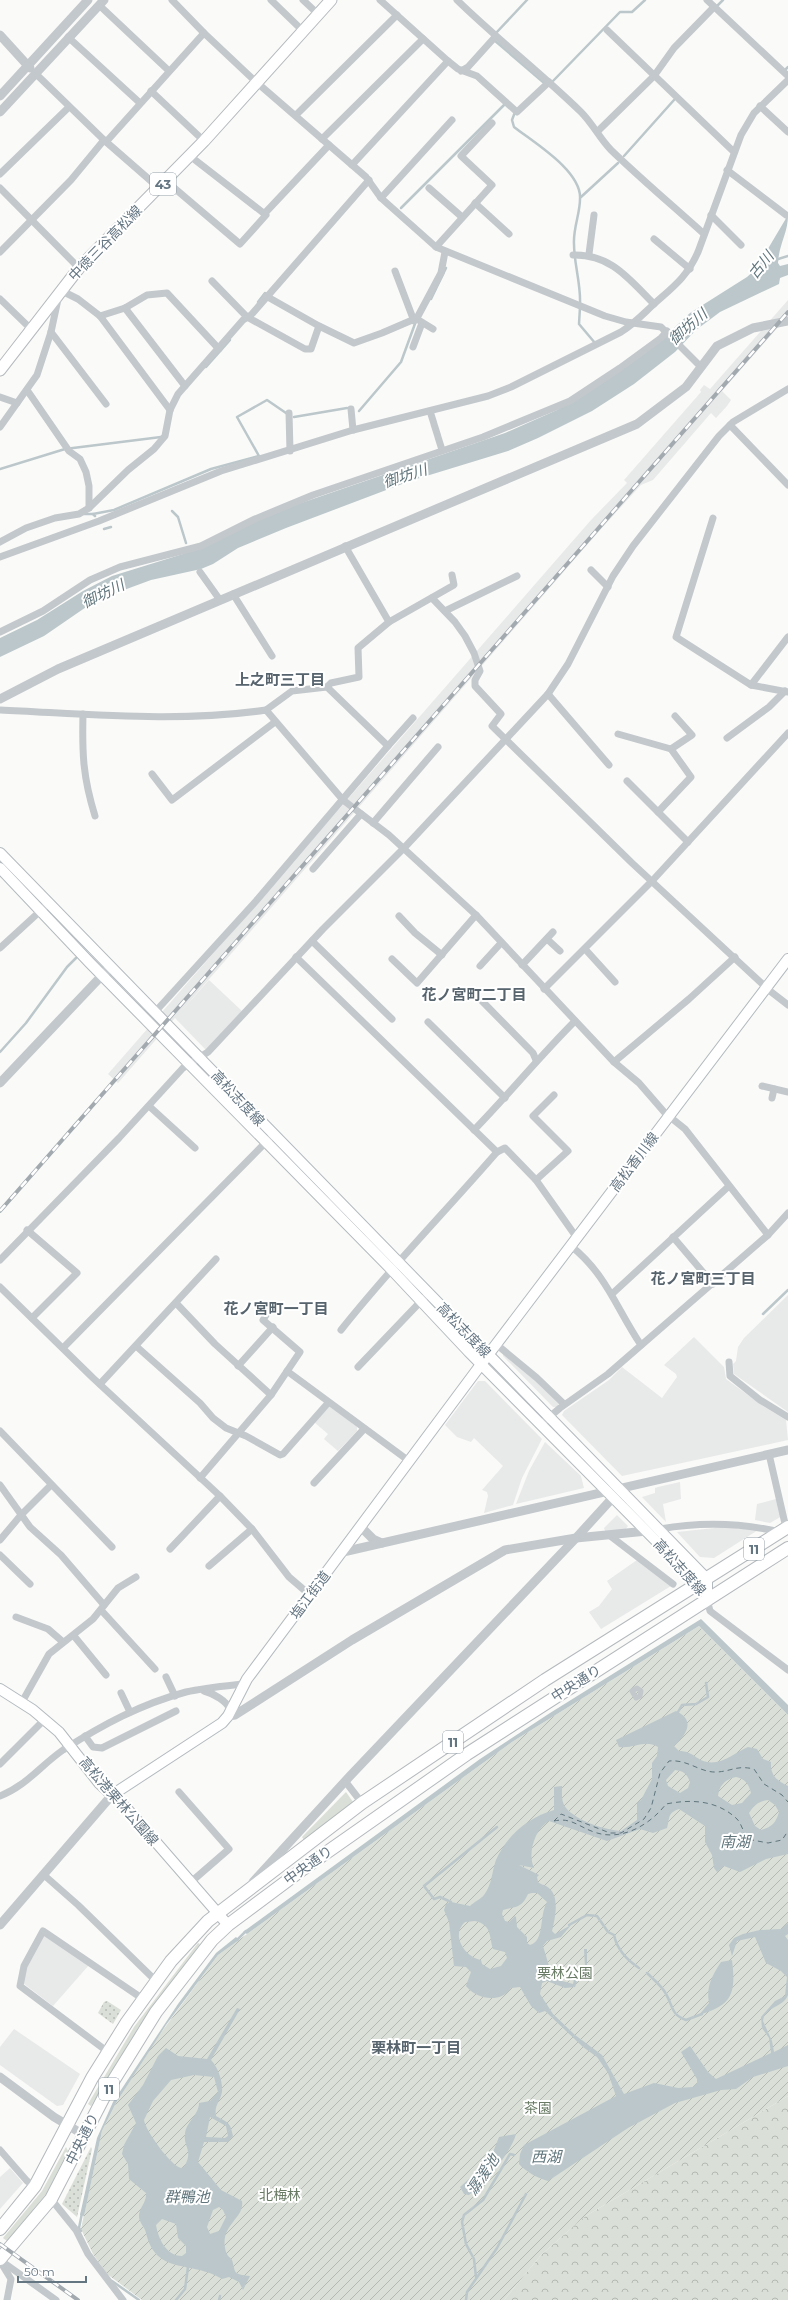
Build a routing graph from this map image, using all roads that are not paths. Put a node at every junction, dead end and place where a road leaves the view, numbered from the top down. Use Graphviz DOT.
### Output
graph roads {
  1 [pos="88,0"];
  2 [pos="172,0"];
  3 [pos="271,0"];
  4 [pos="304,0"];
  5 [pos="332,0"];
  6 [pos="380,0"];
  7 [pos="457,0"];
  8 [pos="707,0"];
  9 [pos="102,3"];
  10 [pos="714,7"];
  11 [pos="318,14"];
  12 [pos="396,14"];
  13 [pos="607,30"];
  14 [pos="303,31"];
  15 [pos="204,33"];
  16 [pos="0,35"];
  17 [pos="68,37"];
  18 [pos="495,37"];
  19 [pos="423,39"];
  20 [pos="448,61"];
  21 [pos="28,65"];
  22 [pos="168,70"];
  23 [pos="462,71"];
  24 [pos="35,73"];
  25 [pos="654,76"];
  26 [pos="788,76"];
  27 [pos="788,80"];
  28 [pos="257,82"];
  29 [pos="549,82"];
  30 [pos="151,91"];
  31 [pos="0,96"];
  32 [pos="140,103"];
  33 [pos="760,106"];
  34 [pos="69,107"];
  35 [pos="0,112"];
  36 [pos="296,115"];
  37 [pos="452,120"];
  38 [pos="492,123"];
  39 [pos="598,131"];
  40 [pos="788,132"];
  41 [pos="322,139"];
  42 [pos="105,141"];
  43 [pos="204,141"];
  44 [pos="329,145"];
  45 [pos="734,152"];
  46 [pos="190,156"];
  47 [pos="352,165"];
  48 [pos="727,170"];
  49 [pos="0,174"];
  50 [pos="369,180"];
  51 [pos="162,185"];
  52 [pos="0,188"];
  53 [pos="429,188"];
  54 [pos="381,198"];
  55 [pos="475,203"];
  56 [pos="266,213"];
  57 [pos="594,214"];
  58 [pos="712,215"];
  59 [pos="786,216"];
  60 [pos="462,218"];
  61 [pos="32,220"];
  62 [pos="509,234"];
  63 [pos="704,234"];
  64 [pos="654,240"];
  65 [pos="741,245"];
  66 [pos="436,247"];
  67 [pos="0,252"];
  68 [pos="445,252"];
  69 [pos="589,254"];
  70 [pos="573,255"];
  71 [pos="79,268"];
  72 [pos="690,269"];
  73 [pos="395,271"];
  74 [pos="212,281"];
  75 [pos="60,290"];
  76 [pos="266,296"];
  77 [pos="0,299"];
  78 [pos="654,304"];
  79 [pos="125,308"];
  80 [pos="100,316"];
  81 [pos="247,317"];
  82 [pos="415,319"];
  83 [pos="788,321"];
  84 [pos="636,322"];
  85 [pos="422,323"];
  86 [pos="318,326"];
  87 [pos="31,329"];
  88 [pos="433,329"];
  89 [pos="668,331"];
  90 [pos="51,332"];
  91 [pos="413,347"];
  92 [pos="219,349"];
  93 [pos="701,367"];
  94 [pos="0,370"];
  95 [pos="185,386"];
  96 [pos="788,388"];
  97 [pos="27,390"];
  98 [pos="0,397"];
  99 [pos="17,403"];
  100 [pos="106,404"];
  101 [pos="351,409"];
  102 [pos="170,410"];
  103 [pos="430,411"];
  104 [pos="289,413"];
  105 [pos="730,425"];
  106 [pos="0,427"];
  107 [pos="353,430"];
  108 [pos="442,450"];
  109 [pos="290,451"];
  110 [pos="788,485"];
  111 [pos="88,508"];
  112 [pos="72,516"];
  113 [pos="714,518"];
  114 [pos="73,530"];
  115 [pos="0,542"];
  116 [pos="345,546"];
  117 [pos="0,557"];
  118 [pos="592,570"];
  119 [pos="200,572"];
  120 [pos="452,575"];
  121 [pos="517,576"];
  122 [pos="608,587"];
  123 [pos="233,594"];
  124 [pos="432,598"];
  125 [pos="220,600"];
  126 [pos="445,611"];
  127 [pos="389,622"];
  128 [pos="0,632"];
  129 [pos="788,637"];
  130 [pos="272,656"];
  131 [pos="751,685"];
  132 [pos="327,687"];
  133 [pos="786,691"];
  134 [pos="548,694"];
  135 [pos="0,699"];
  136 [pos="0,710"];
  137 [pos="266,710"];
  138 [pos="83,714"];
  139 [pos="675,716"];
  140 [pos="413,718"];
  141 [pos="275,722"];
  142 [pos="618,734"];
  143 [pos="787,737"];
  144 [pos="727,738"];
  145 [pos="506,740"];
  146 [pos="388,746"];
  147 [pos="438,747"];
  148 [pos="671,749"];
  149 [pos="610,765"];
  150 [pos="152,774"];
  151 [pos="627,782"];
  152 [pos="343,800"];
  153 [pos="658,812"];
  154 [pos="361,814"];
  155 [pos="95,816"];
  156 [pos="373,824"];
  157 [pos="688,842"];
  158 [pos="404,848"];
  159 [pos="0,853"];
  160 [pos="0,868"];
  161 [pos="313,869"];
  162 [pos="653,880"];
  163 [pos="49,903"];
  164 [pos="41,911"];
  165 [pos="476,915"];
  166 [pos="399,916"];
  167 [pos="553,932"];
  168 [pos="547,939"];
  169 [pos="312,941"];
  170 [pos="501,943"];
  171 [pos="0,948"];
  172 [pos="585,949"];
  173 [pos="560,951"];
  174 [pos="442,955"];
  175 [pos="296,957"];
  176 [pos="735,957"];
  177 [pos="392,959"];
  178 [pos="788,959"];
  179 [pos="522,965"];
  180 [pos="480,966"];
  181 [pos="110,967"];
  182 [pos="102,975"];
  183 [pos="615,982"];
  184 [pos="766,988"];
  185 [pos="544,989"];
  186 [pos="481,1000"];
  187 [pos="788,1005"];
  188 [pos="155,1012"];
  189 [pos="392,1020"];
  190 [pos="575,1021"];
  191 [pos="428,1022"];
  192 [pos="201,1059"];
  193 [pos="536,1060"];
  194 [pos="614,1062"];
  195 [pos="190,1064"];
  196 [pos="0,1082"];
  197 [pos="762,1086"];
  198 [pos="774,1089"];
  199 [pos="788,1092"];
  200 [pos="554,1095"];
  201 [pos="505,1098"];
  202 [pos="772,1098"];
  203 [pos="149,1106"];
  204 [pos="669,1116"];
  205 [pos="474,1130"];
  206 [pos="270,1138"];
  207 [pos="195,1148"];
  208 [pos="497,1152"];
  209 [pos="536,1180"];
  210 [pos="729,1186"];
  211 [pos="788,1213"];
  212 [pos="27,1230"];
  213 [pos="768,1235"];
  214 [pos="673,1237"];
  215 [pos="574,1242"];
  216 [pos="216,1259"];
  217 [pos="0,1260"];
  218 [pos="395,1265"];
  219 [pos="713,1284"];
  220 [pos="0,1287"];
  221 [pos="612,1294"];
  222 [pos="425,1297"];
  223 [pos="176,1303"];
  224 [pos="271,1307"];
  225 [pos="32,1318"];
  226 [pos="273,1327"];
  227 [pos="340,1330"];
  228 [pos="496,1344"];
  229 [pos="641,1345"];
  230 [pos="136,1346"];
  231 [pos="62,1348"];
  232 [pos="488,1355"];
  233 [pos="728,1362"];
  234 [pos="481,1365"];
  235 [pos="238,1366"];
  236 [pos="358,1367"];
  237 [pos="287,1371"];
  238 [pos="100,1384"];
  239 [pos="271,1395"];
  240 [pos="328,1403"];
  241 [pos="564,1404"];
  242 [pos="550,1417"];
  243 [pos="788,1417"];
  244 [pos="541,1424"];
  245 [pos="364,1429"];
  246 [pos="0,1431"];
  247 [pos="238,1434"];
  248 [pos="788,1450"];
  249 [pos="769,1454"];
  250 [pos="409,1461"];
  251 [pos="200,1478"];
  252 [pos="314,1483"];
  253 [pos="0,1485"];
  254 [pos="51,1485"];
  255 [pos="620,1489"];
  256 [pos="610,1495"];
  257 [pos="220,1496"];
  258 [pos="20,1515"];
  259 [pos="361,1527"];
  260 [pos="660,1529"];
  261 [pos="785,1529"];
  262 [pos="252,1530"];
  263 [pos="647,1531"];
  264 [pos="609,1535"];
  265 [pos="576,1538"];
  266 [pos="0,1540"];
  267 [pos="382,1543"];
  268 [pos="112,1547"];
  269 [pos="788,1548"];
  270 [pos="170,1549"];
  271 [pos="343,1552"];
  272 [pos="0,1555"];
  273 [pos="209,1566"];
  274 [pos="136,1577"];
  275 [pos="702,1582"];
  276 [pos="30,1584"];
  277 [pos="673,1584"];
  278 [pos="310,1595"];
  279 [pos="707,1599"];
  280 [pos="102,1607"];
  281 [pos="16,1617"];
  282 [pos="74,1636"];
  283 [pos="63,1642"];
  284 [pos="155,1669"];
  285 [pos="788,1670"];
  286 [pos="106,1675"];
  287 [pos="166,1677"];
  288 [pos="243,1684"];
  289 [pos="0,1689"];
  290 [pos="202,1690"];
  291 [pos="121,1693"];
  292 [pos="175,1696"];
  293 [pos="22,1702"];
  294 [pos="176,1711"];
  295 [pos="130,1712"];
  296 [pos="229,1713"];
  297 [pos="45,1719"];
  298 [pos="85,1736"];
  299 [pos="71,1745"];
  300 [pos="0,1764"];
  301 [pos="345,1781"];
  302 [pos="179,1792"];
  303 [pos="112,1795"];
  304 [pos="0,1796"];
  305 [pos="362,1803"];
  306 [pos="44,1875"];
  307 [pos="191,1882"];
  308 [pos="241,1895"];
  309 [pos="218,1913"];
  310 [pos="0,1925"];
  311 [pos="228,1925"];
  312 [pos="156,1981"];
  313 [pos="143,1999"];
  314 [pos="108,2052"];
  315 [pos="0,2077"];
  316 [pos="67,2126"];
  317 [pos="84,2135"];
  318 [pos="0,2150"];
  319 [pos="35,2186"];
  320 [pos="51,2199"];
  321 [pos="0,2229"];
  322 [pos="0,2260"];
  323 [pos="7,2300"];
  324 [pos="56,2300"];
  325 [pos="123,2300"];
  1 -- 21 [label="street"];
  2 -- 15 [label="street"];
  3 -- 14 [label="street"];
  4 -- 11 [label="street"];
  5 -- 11 [label="main road, 中徳三谷高松線 / 43"];
  6 -- 12 [label="street"];
  7 -- 18 [label="street"];
  8 -- 10 [label="street"];
  9 -- 17 [label="street"];
  9 -- 22 [label="street"];
  10 -- 25 [label="street"];
  10 -- 26 [label="street"];
  11 -- 14 [label="main road, 中徳三谷高松線 / 43"];
  12 -- 19 [label="street"];
  12 -- 36 [label="street"];
  13 -- 25 [label="street"];
  14 -- 28 [label="main road, 中徳三谷高松線 / 43"];
  15 -- 22 [label="street"];
  15 -- 28 [label="street"];
  16 -- 21 [label="street"];
  17 -- 24 [label="street"];
  17 -- 32 [label="street"];
  18 -- 23 [label="street"];
  18 -- 29 [label="street"];
  19 -- 20 [label="street"];
  19 -- 41 [label="street"];
  20 -- 23 [label="street"];
  20 -- 47 [label="street"];
  21 -- 24 [label="street"];
  21 -- 31 [label="street"];
  22 -- 30 [label="street"];
  23 -- 29 [label="street"];
  24 -- 34 [label="street"];
  24 -- 35 [label="street"];
  25 -- 39 [label="street"];
  25 -- 45 [label="street"];
  27 -- 33 [label="street"];
  28 -- 36 [label="street"];
  28 -- 43 [label="main road, 中徳三谷高松線 / 43"];
  29 -- 39 [label="street"];
  30 -- 32 [label="street"];
  30 -- 43 [label="street"];
  32 -- 42 [label="street"];
  33 -- 40 [label="street"];
  33 -- 45 [label="street"];
  34 -- 42 [label="street"];
  34 -- 49 [label="street"];
  36 -- 41 [label="street"];
  37 -- 54 [label="street"];
  38 -- 55 [label="street"];
  39 -- 63 [label="street"];
  41 -- 44 [label="street"];
  42 -- 51 [label="street"];
  42 -- 61 [label="street"];
  43 -- 46 [label="main road, 中徳三谷高松線 / 43"];
  44 -- 47 [label="street"];
  44 -- 56 [label="street"];
  45 -- 48 [label="street"];
  46 -- 51 [label="main road, 中徳三谷高松線 / 43"];
  46 -- 56 [label="street"];
  47 -- 50 [label="street"];
  48 -- 58 [label="street"];
  48 -- 59 [label="street"];
  50 -- 54 [label="street"];
  50 -- 76 [label="street"];
  51 -- 56 [label="street"];
  51 -- 71 [label="main road, 中徳三谷高松線 / 43"];
  52 -- 61 [label="street"];
  53 -- 60 [label="street"];
  54 -- 66 [label="street"];
  55 -- 60 [label="street"];
  55 -- 62 [label="street"];
  57 -- 69 [label="street"];
  58 -- 63 [label="street"];
  58 -- 65 [label="street"];
  60 -- 66 [label="street"];
  61 -- 67 [label="street"];
  61 -- 71 [label="street"];
  63 -- 72 [label="street"];
  64 -- 72 [label="street"];
  66 -- 68 [label="street"];
  68 -- 82 [label="street"];
  68 -- 84 [label="street"];
  69 -- 70 [label="street"];
  69 -- 78 [label="street"];
  71 -- 75 [label="main road, 中徳三谷高松線 / 43"];
  72 -- 78 [label="street"];
  73 -- 82 [label="street"];
  74 -- 81 [label="street"];
  75 -- 80 [label="street"];
  75 -- 87 [label="main road, 中徳三谷高松線 / 43"];
  75 -- 90 [label="street"];
  76 -- 81 [label="street"];
  76 -- 86 [label="street"];
  77 -- 87 [label="street"];
  78 -- 84 [label="street"];
  79 -- 80 [label="street"];
  79 -- 92 [label="street"];
  79 -- 95 [label="street"];
  80 -- 102 [label="street"];
  81 -- 86 [label="street"];
  81 -- 92 [label="street"];
  82 -- 85 [label="street"];
  82 -- 86 [label="street"];
  83 -- 93 [label="street"];
  84 -- 89 [label="street"];
  84 -- 103 [label="street"];
  85 -- 88 [label="street"];
  85 -- 91 [label="street"];
  87 -- 94 [label="main road, 中徳三谷高松線 / 43"];
  89 -- 93 [label="street"];
  89 -- 108 [label="street"];
  90 -- 97 [label="street"];
  90 -- 100 [label="street"];
  92 -- 95 [label="street"];
  93 -- 116 [label="street"];
  95 -- 102 [label="street"];
  96 -- 105 [label="street"];
  97 -- 99 [label="street"];
  97 -- 111 [label="street"];
  98 -- 99 [label="street"];
  99 -- 106 [label="street"];
  101 -- 107 [label="street"];
  102 -- 111 [label="street"];
  103 -- 107 [label="street"];
  103 -- 108 [label="street"];
  104 -- 109 [label="street"];
  105 -- 110 [label="street"];
  105 -- 122 [label="street"];
  107 -- 109 [label="street"];
  108 -- 128 [label="street"];
  109 -- 114 [label="street"];
  111 -- 112 [label="street"];
  112 -- 114 [label="street"];
  112 -- 115 [label="street"];
  113 -- 131 [label="street"];
  114 -- 117 [label="street"];
  116 -- 123 [label="street"];
  116 -- 127 [label="street"];
  118 -- 122 [label="street"];
  119 -- 125 [label="street"];
  120 -- 124 [label="street"];
  121 -- 126 [label="street"];
  122 -- 134 [label="street"];
  123 -- 125 [label="street"];
  123 -- 130 [label="street"];
  124 -- 126 [label="street"];
  124 -- 127 [label="street"];
  125 -- 135 [label="street"];
  126 -- 145 [label="street"];
  127 -- 132 [label="street"];
  129 -- 131 [label="street"];
  131 -- 133 [label="street"];
  132 -- 137 [label="street"];
  132 -- 146 [label="street"];
  133 -- 144 [label="street"];
  134 -- 145 [label="street"];
  134 -- 149 [label="street"];
  136 -- 138 [label="street"];
  137 -- 138 [label="street"];
  137 -- 141 [label="street"];
  138 -- 155 [label="street"];
  139 -- 148 [label="street"];
  140 -- 146 [label="street"];
  141 -- 150 [label="street"];
  141 -- 152 [label="street"];
  142 -- 148 [label="street"];
  143 -- 157 [label="street"];
  145 -- 158 [label="street"];
  145 -- 162 [label="street"];
  146 -- 152 [label="street"];
  147 -- 156 [label="street"];
  148 -- 153 [label="street"];
  151 -- 153 [label="street"];
  152 -- 154 [label="street"];
  152 -- 188 [label="street"];
  153 -- 157 [label="street"];
  154 -- 156 [label="street"];
  154 -- 161 [label="street"];
  156 -- 158 [label="street"];
  157 -- 162 [label="street"];
  158 -- 165 [label="street"];
  158 -- 169 [label="street"];
  159 -- 163 [label="main road, 高松志度線"];
  160 -- 164 [label="main road, 高松志度線"];
  162 -- 172 [label="street"];
  162 -- 176 [label="street"];
  163 -- 164 [label="street"];
  163 -- 181 [label="main road, 高松志度線"];
  164 -- 171 [label="street"];
  164 -- 182 [label="main road, 高松志度線"];
  165 -- 170 [label="street"];
  165 -- 174 [label="street"];
  166 -- 174 [label="street"];
  167 -- 168 [label="street"];
  168 -- 173 [label="street"];
  168 -- 179 [label="street"];
  169 -- 175 [label="street"];
  169 -- 189 [label="street"];
  170 -- 179 [label="street"];
  170 -- 180 [label="street"];
  172 -- 183 [label="street"];
  172 -- 185 [label="street"];
  174 -- 177 [label="street"];
  175 -- 192 [label="street"];
  175 -- 205 [label="street"];
  176 -- 184 [label="street"];
  176 -- 194 [label="street"];
  178 -- 184 [label="main road, 高松香川線"];
  179 -- 185 [label="street"];
  181 -- 182 [label="street"];
  181 -- 188 [label="main road, 高松志度線"];
  182 -- 195 [label="main road, 高松志度線"];
  182 -- 196 [label="street"];
  184 -- 187 [label="street"];
  184 -- 204 [label="main road, 高松香川線"];
  185 -- 190 [label="street"];
  186 -- 193 [label="street"];
  188 -- 192 [label="main road, 高松志度線"];
  190 -- 193 [label="street"];
  190 -- 194 [label="street"];
  191 -- 201 [label="street"];
  192 -- 195 [label="street"];
  192 -- 206 [label="main road, 高松志度線"];
  193 -- 201 [label="street"];
  194 -- 204 [label="street"];
  195 -- 203 [label="street"];
  195 -- 206 [label="main road, 高松志度線"];
  197 -- 198 [label="street"];
  198 -- 199 [label="street"];
  198 -- 202 [label="street"];
  200 -- 209 [label="street"];
  201 -- 205 [label="street"];
  203 -- 207 [label="street"];
  203 -- 212 [label="street"];
  204 -- 210 [label="street"];
  204 -- 215 [label="main road, 高松香川線"];
  205 -- 208 [label="street"];
  206 -- 218 [label="main road, 高松志度線"];
  206 -- 231 [label="street"];
  208 -- 209 [label="street"];
  208 -- 218 [label="street"];
  209 -- 215 [label="street"];
  210 -- 213 [label="street"];
  210 -- 214 [label="street"];
  211 -- 213 [label="street"];
  212 -- 217 [label="street"];
  212 -- 225 [label="street"];
  213 -- 219 [label="street"];
  214 -- 219 [label="street"];
  214 -- 221 [label="street"];
  215 -- 221 [label="street"];
  215 -- 228 [label="main road, 高松香川線"];
  216 -- 223 [label="street"];
  218 -- 222 [label="main road, 高松志度線"];
  218 -- 227 [label="street"];
  219 -- 229 [label="street"];
  220 -- 225 [label="street"];
  221 -- 229 [label="street"];
  222 -- 232 [label="main road, 高松志度線"];
  222 -- 234 [label="main road, 高松志度線"];
  222 -- 236 [label="street"];
  223 -- 230 [label="street"];
  223 -- 235 [label="street"];
  224 -- 226 [label="street"];
  225 -- 231 [label="street"];
  226 -- 235 [label="street"];
  226 -- 237 [label="street"];
  228 -- 232 [label="main road, 高松香川線"];
  228 -- 241 [label="street"];
  229 -- 241 [label="street"];
  230 -- 238 [label="street"];
  230 -- 247 [label="street"];
  231 -- 238 [label="street"];
  232 -- 234 [label="main road, 高松香川線"];
  232 -- 242 [label="main road, 高松志度線"];
  233 -- 243 [label="street"];
  234 -- 244 [label="main road, 高松志度線"];
  234 -- 250 [label="main road, 塩江街道"];
  235 -- 239 [label="street"];
  237 -- 239 [label="street"];
  237 -- 240 [label="street"];
  238 -- 251 [label="street"];
  239 -- 247 [label="street"];
  240 -- 245 [label="street"];
  240 -- 247 [label="street"];
  241 -- 242 [label="street"];
  242 -- 244 [label="street"];
  242 -- 255 [label="main road, 高松志度線"];
  244 -- 256 [label="main road, 高松志度線"];
  245 -- 250 [label="street"];
  245 -- 252 [label="street"];
  246 -- 254 [label="street"];
  247 -- 251 [label="street"];
  248 -- 249 [label="street"];
  249 -- 255 [label="street"];
  249 -- 261 [label="street"];
  250 -- 259 [label="main road, 塩江街道"];
  251 -- 257 [label="street"];
  253 -- 258 [label="street"];
  254 -- 258 [label="street"];
  254 -- 268 [label="street"];
  255 -- 256 [label="street"];
  255 -- 260 [label="main road, 高松志度線"];
  256 -- 263 [label="main road, 高松志度線"];
  256 -- 265 [label="street"];
  256 -- 267 [label="street"];
  257 -- 262 [label="street"];
  257 -- 270 [label="street"];
  258 -- 266 [label="street"];
  258 -- 280 [label="street"];
  259 -- 267 [label="street"];
  259 -- 271 [label="main road, 塩江街道"];
  260 -- 261 [label="street"];
  260 -- 275 [label="main road, 高松志度線"];
  261 -- 275 [label="highway, 中央通り / 11"];
  262 -- 273 [label="street"];
  262 -- 278 [label="street"];
  263 -- 264 [label="street"];
  263 -- 275 [label="main road, 高松志度線"];
  264 -- 265 [label="street"];
  264 -- 277 [label="street"];
  265 -- 296 [label="street"];
  265 -- 301 [label="street"];
  267 -- 271 [label="street"];
  269 -- 279 [label="highway, 中央通り / 11"];
  271 -- 278 [label="main road, 塩江街道"];
  272 -- 276 [label="street"];
  274 -- 280 [label="street"];
  275 -- 279 [label="main road, 高松志度線"];
  275 -- 305 [label="highway, 中央通り / 11"];
  278 -- 288 [label="main road, 塩江街道"];
  279 -- 285 [label="street"];
  279 -- 311 [label="highway, 中央通り / 11"];
  280 -- 282 [label="street"];
  280 -- 284 [label="street"];
  281 -- 283 [label="street"];
  282 -- 283 [label="street"];
  282 -- 286 [label="street"];
  283 -- 293 [label="street"];
  287 -- 292 [label="street"];
  288 -- 290 [label="street"];
  288 -- 296 [label="main road, 塩江街道"];
  289 -- 293 [label="main road, 高松港栗林公園線"];
  290 -- 292 [label="street"];
  290 -- 296 [label="street"];
  291 -- 295 [label="street"];
  292 -- 295 [label="street"];
  293 -- 297 [label="main road, 高松港栗林公園線"];
  294 -- 298 [label="street"];
  295 -- 298 [label="street"];
  296 -- 303 [label="main road, 塩江街道"];
  297 -- 299 [label="main road, 高松港栗林公園線"];
  297 -- 300 [label="street"];
  298 -- 299 [label="street"];
  299 -- 303 [label="main road, 高松港栗林公園線"];
  299 -- 304 [label="street"];
  301 -- 305 [label="street"];
  301 -- 308 [label="street"];
  302 -- 307 [label="street"];
  303 -- 306 [label="street"];
  303 -- 307 [label="main road, 高松港栗林公園線"];
  305 -- 308 [label="highway, 中央通り / 11"];
  306 -- 310 [label="street"];
  306 -- 312 [label="street"];
  307 -- 309 [label="main road, 高松港栗林公園線"];
  308 -- 309 [label="highway, 中央通り / 11"];
  309 -- 311 [label="main road, 高松港栗林公園線"];
  309 -- 312 [label="highway, 中央通り / 11"];
  311 -- 317 [label="highway, 中央通り / 11"];
  312 -- 313 [label="highway, 中央通り / 11"];
  313 -- 314 [label="highway, 中央通り / 11"];
  313 -- 314 [label="street"];
  314 -- 316 [label="highway, 中央通り / 11"];
  315 -- 316 [label="street"];
  316 -- 317 [label="street"];
  316 -- 319 [label="highway, 中央通り / 11"];
  317 -- 320 [label="highway, 中央通り / 11"];
  318 -- 319 [label="street"];
  319 -- 321 [label="highway, 中央通り / 11"];
  320 -- 322 [label="highway, 中央通り / 11"];
  320 -- 325 [label="street"];
  322 -- 323 [label="street"];
  322 -- 324 [label="street"];
}
